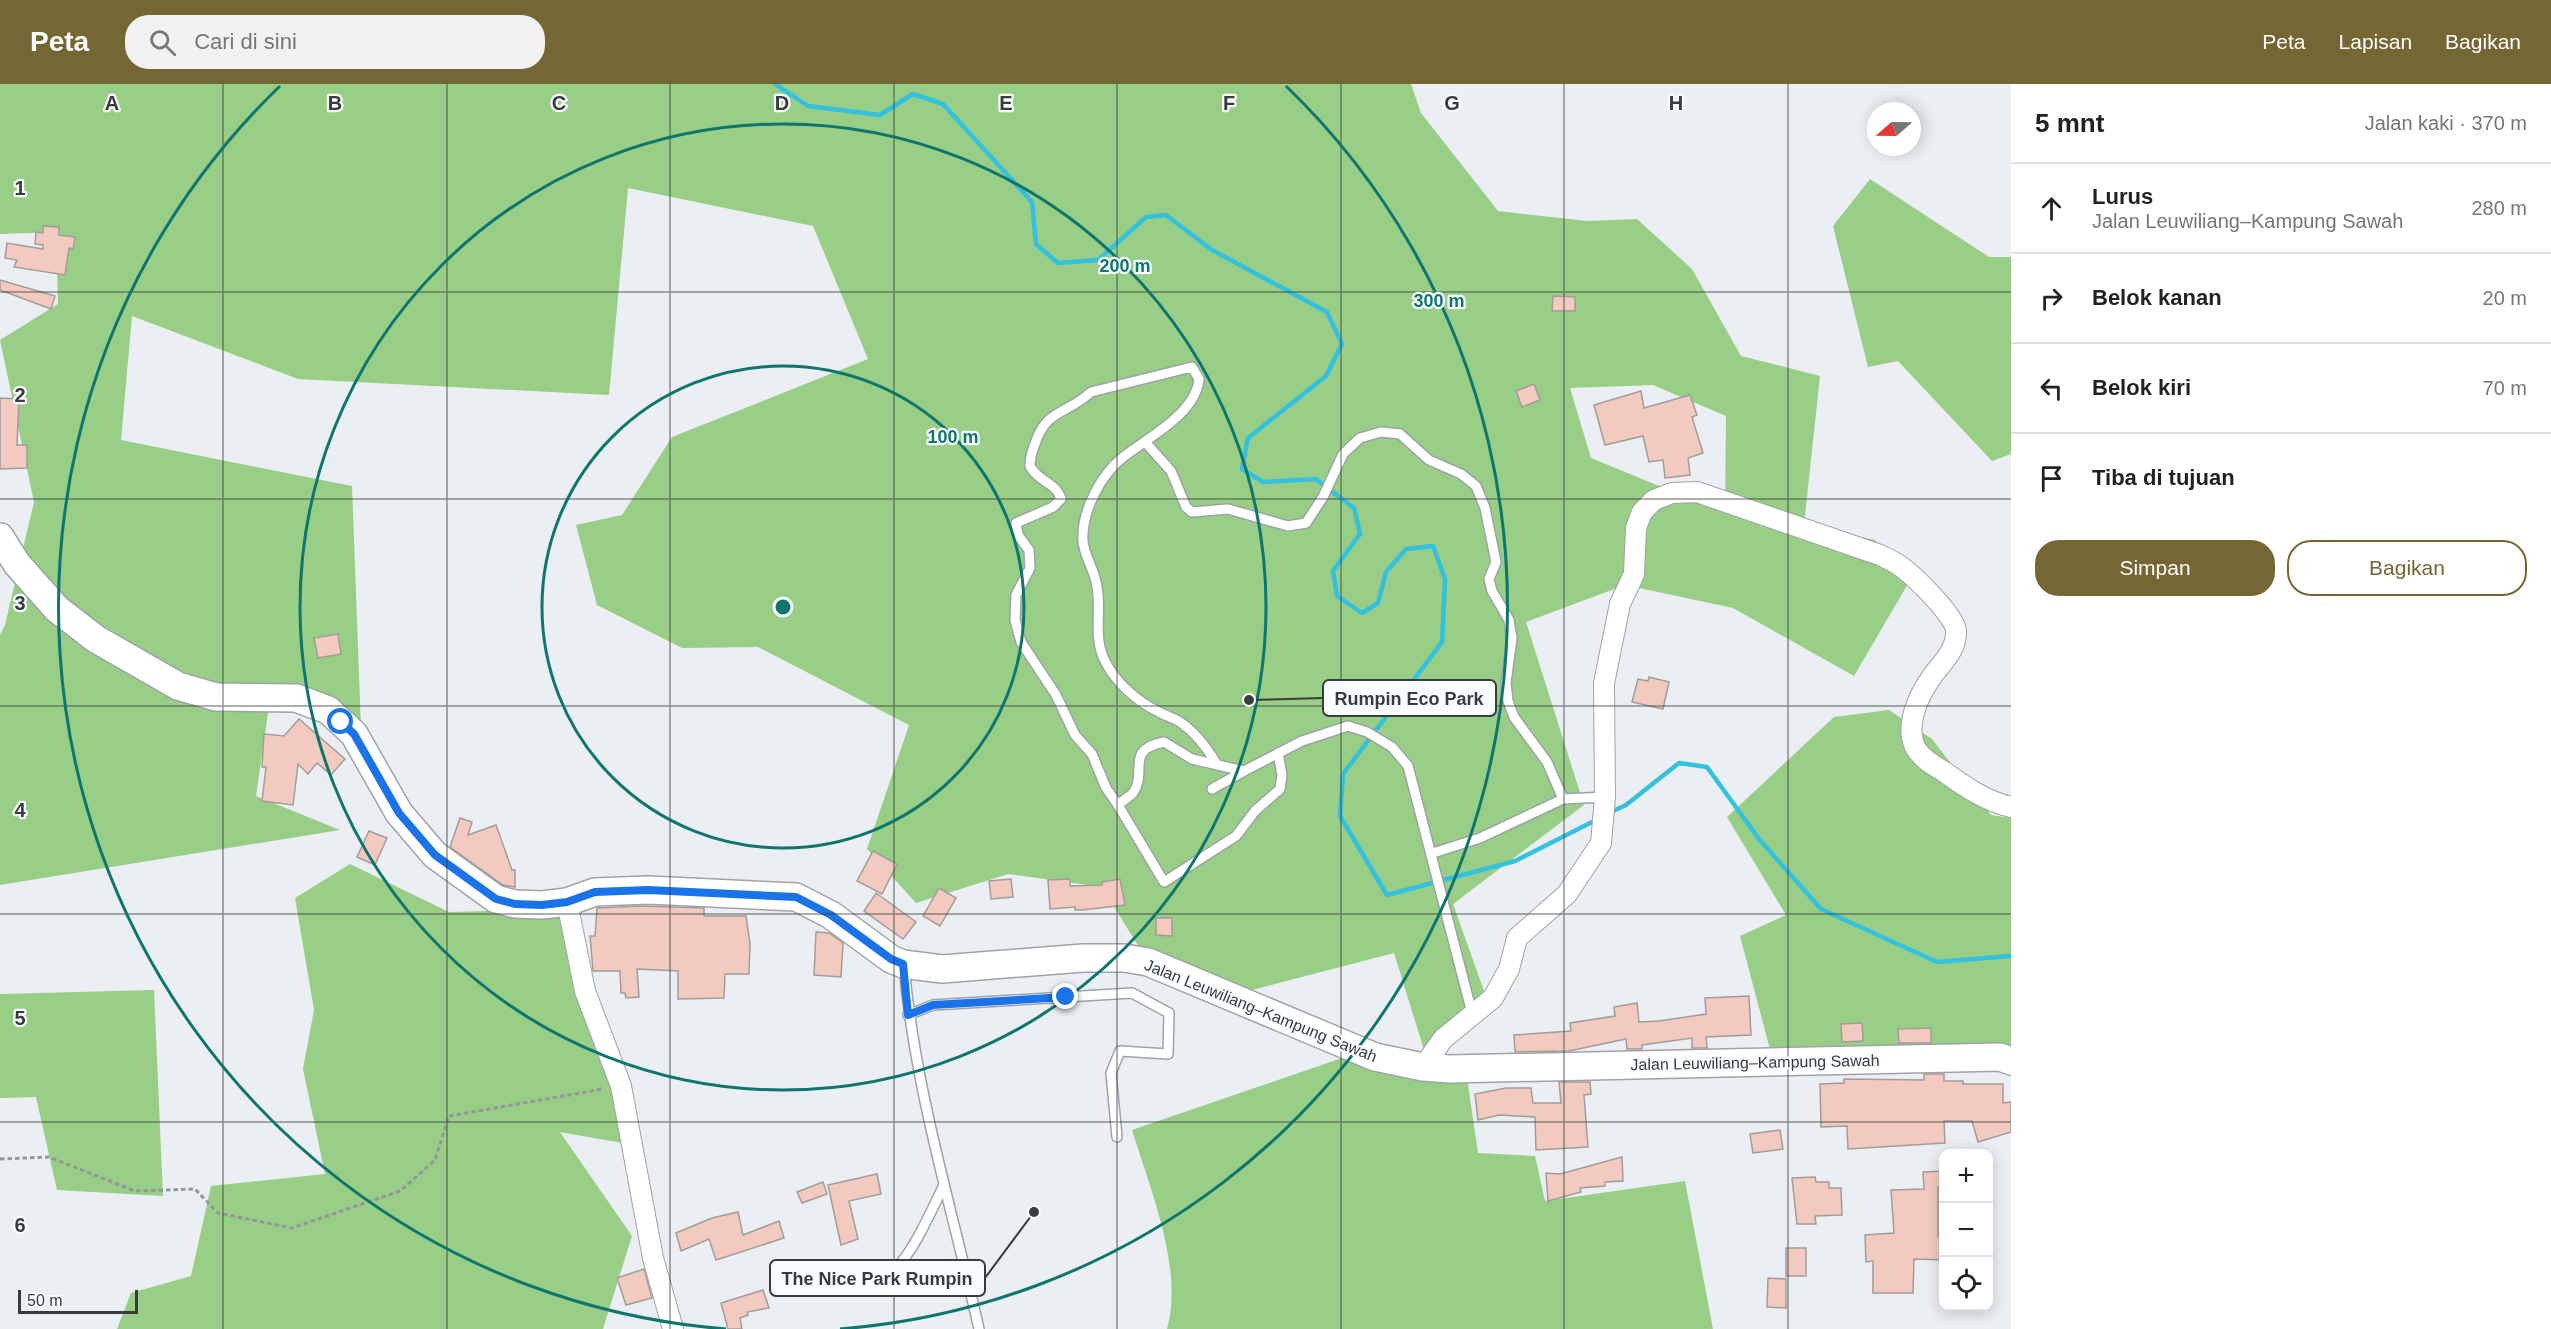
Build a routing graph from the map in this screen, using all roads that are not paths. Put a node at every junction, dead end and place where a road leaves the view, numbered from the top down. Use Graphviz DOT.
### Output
graph roads {
  1 [pos="1146,442"];
  2 [pos="0,537"];
  3 [pos="1278,753"];
  4 [pos="1216,763"];
  5 [pos="1244,771"];
  6 [pos="1212,789"];
  7 [pos="1563,799"];
  8 [pos="1605,802"];
  9 [pos="1118,805"];
  10 [pos="2011,807"];
  11 [pos="1433,853"];
  12 [pos="567,902"];
  13 [pos="903,964"];
  14 [pos="1472,1013"];
  15 [pos="908,1015"];
  16 [pos="2011,1061"];
  17 [pos="1423,1067"];
  18 [pos="1117,1137"];
  19 [pos="943,1186"];
  20 [pos="842,1284"];
  21 [pos="673,1329"];
  22 [pos="979,1329"];
  1 -- 4 [label="lane"];
  1 -- 7 [label="lane"];
  1 -- 9 [label="lane"];
  2 -- 12 [label="main road, Jalan Leuwiliang–Kampung Sawah"];
  3 -- 5 [label="lane"];
  3 -- 9 [label="lane"];
  3 -- 11 [label="lane"];
  4 -- 5 [label="lane"];
  4 -- 9 [label="lane"];
  5 -- 6 [label="lane"];
  7 -- 8 [label="lane"];
  7 -- 11 [label="lane"];
  8 -- 10 [label="street"];
  8 -- 14 [label="street"];
  11 -- 14 [label="lane"];
  12 -- 13 [label="main road, Jalan Leuwiliang–Kampung Sawah"];
  12 -- 21 [label="street"];
  13 -- 15 [label="lane"];
  13 -- 17 [label="main road, Jalan Leuwiliang–Kampung Sawah"];
  14 -- 17 [label="street"];
  15 -- 18 [label="lane"];
  15 -- 19 [label="lane"];
  16 -- 17 [label="main road, Jalan Leuwiliang–Kampung Sawah"];
  19 -- 20 [label="lane"];
  19 -- 22 [label="lane"];
}
